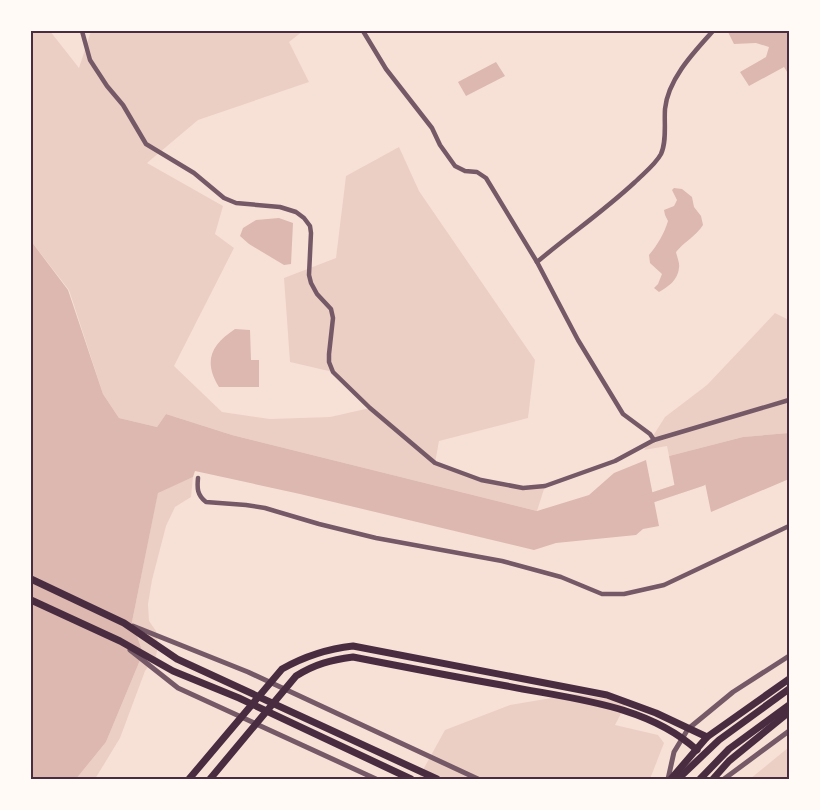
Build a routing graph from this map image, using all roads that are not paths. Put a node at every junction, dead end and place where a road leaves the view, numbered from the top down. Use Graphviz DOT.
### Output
graph roads {
  1 [pos="82,31"];
  2 [pos="363,31"];
  3 [pos="713,31"];
  4 [pos="537,262"];
  5 [pos="789,400"];
  6 [pos="654,440"];
  7 [pos="198,478"];
  8 [pos="789,526"];
  9 [pos="31,580"];
  10 [pos="31,600"];
  11 [pos="124,623"];
  12 [pos="120,641"];
  13 [pos="789,656"];
  14 [pos="789,679"];
  15 [pos="789,689"];
  16 [pos="789,705"];
  17 [pos="789,712"];
  18 [pos="688,730"];
  19 [pos="789,731"];
  20 [pos="682,737"];
  21 [pos="707,737"];
  22 [pos="696,750"];
  23 [pos="190,779"];
  24 [pos="210,779"];
  25 [pos="376,779"];
  26 [pos="411,779"];
  27 [pos="437,779"];
  28 [pos="478,779"];
  29 [pos="670,779"];
  30 [pos="678,779"];
  31 [pos="700,779"];
  32 [pos="713,779"];
  33 [pos="724,779"];
  1 -- 6 [label="street"];
  2 -- 4 [label="street"];
  3 -- 4 [label="street"];
  4 -- 6 [label="street"];
  5 -- 6 [label="street"];
  7 -- 8 [label="street"];
  9 -- 11 [label="main road"];
  10 -- 12 [label="main road"];
  11 -- 27 [label="main road"];
  11 -- 28 [label="street"];
  12 -- 25 [label="street"];
  12 -- 26 [label="main road"];
  13 -- 18 [label="street"];
  14 -- 21 [label="main road"];
  15 -- 30 [label="main road"];
  16 -- 31 [label="main road"];
  17 -- 32 [label="main road"];
  18 -- 20 [label="street"];
  18 -- 21 [label="main road"];
  18 -- 23 [label="main road"];
  19 -- 33 [label="street"];
  20 -- 22 [label="main road"];
  20 -- 24 [label="main road"];
  20 -- 29 [label="street"];
  21 -- 22 [label="main road"];
  22 -- 29 [label="main road"];
}
